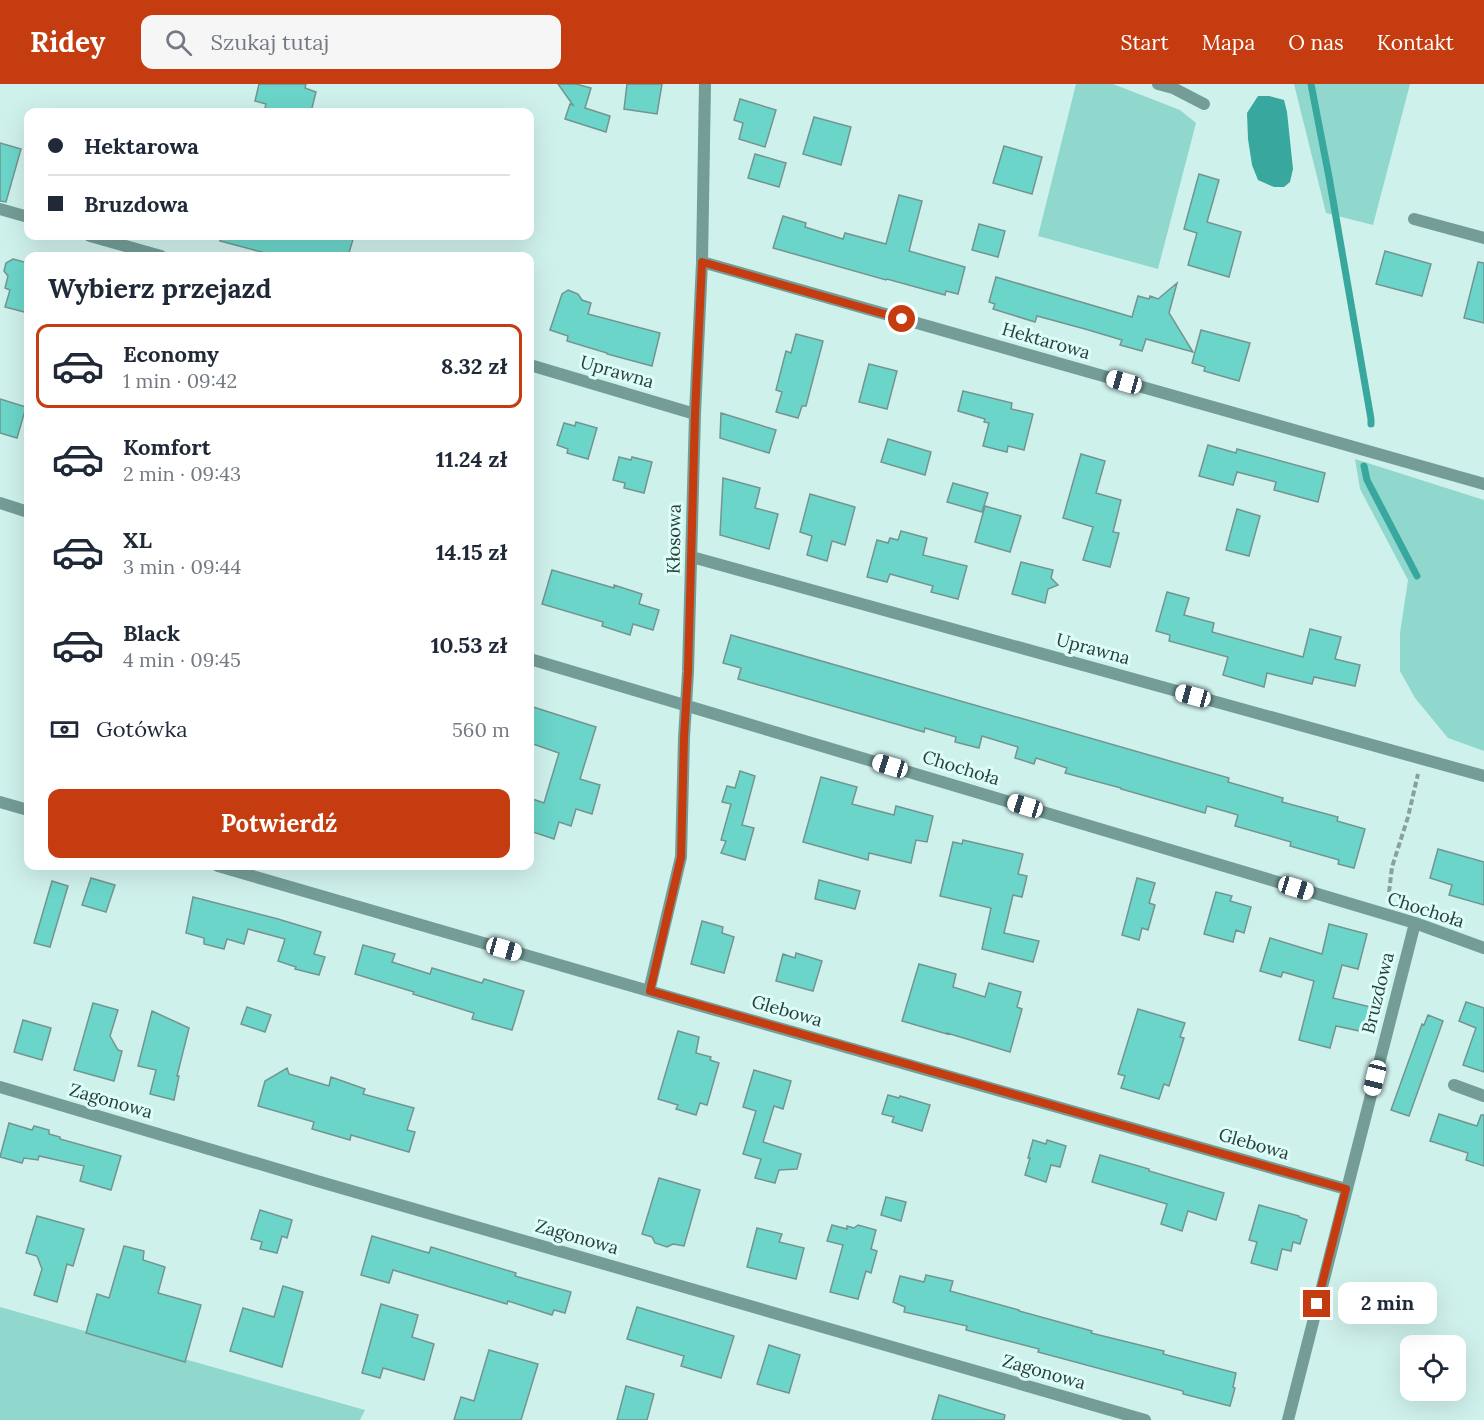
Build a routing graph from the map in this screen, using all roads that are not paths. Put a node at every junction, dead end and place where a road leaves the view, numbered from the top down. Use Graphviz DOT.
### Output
graph roads {
  1 [pos="705,84"];
  2 [pos="1158,84"];
  3 [pos="1204,104"];
  4 [pos="0,209"];
  5 [pos="24,216"];
  6 [pos="1414,219"];
  7 [pos="1484,238"];
  8 [pos="104,240"];
  9 [pos="147,252"];
  10 [pos="702,262"];
  11 [pos="534,366"];
  12 [pos="695,414"];
  13 [pos="1484,484"];
  14 [pos="0,503"];
  15 [pos="24,511"];
  16 [pos="692,557"];
  17 [pos="534,659"];
  18 [pos="686,705"];
  19 [pos="1484,776"];
  20 [pos="0,802"];
  21 [pos="24,809"];
  22 [pos="232,870"];
  23 [pos="1415,923"];
  24 [pos="1484,948"];
  25 [pos="650,991"];
  26 [pos="1454,1085"];
  27 [pos="0,1087"];
  28 [pos="1484,1096"];
  29 [pos="1346,1189"];
  30 [pos="1145,1420"];
  31 [pos="1288,1420"];
  1 -- 10 [label="street, Kłosowa"];
  2 -- 3 [label="street"];
  4 -- 5 [label="street"];
  6 -- 7 [label="street"];
  8 -- 9 [label="street"];
  10 -- 12 [label="street, Kłosowa"];
  10 -- 13 [label="street, Hektarowa"];
  11 -- 12 [label="street, Uprawna"];
  12 -- 16 [label="street, Kłosowa"];
  14 -- 15 [label="street"];
  16 -- 18 [label="street, Kłosowa"];
  16 -- 19 [label="street, Uprawna"];
  17 -- 18 [label="street, Chochoła"];
  18 -- 23 [label="street, Chochoła"];
  18 -- 25 [label="street, Kłosowa"];
  20 -- 21 [label="street"];
  22 -- 25 [label="street, Glebowa"];
  23 -- 24 [label="street, Chochoła"];
  23 -- 29 [label="street, Bruzdowa"];
  25 -- 29 [label="street, Glebowa"];
  26 -- 28 [label="street"];
  27 -- 30 [label="street, Zagonowa"];
  29 -- 31 [label="street, Bruzdowa"];
}
